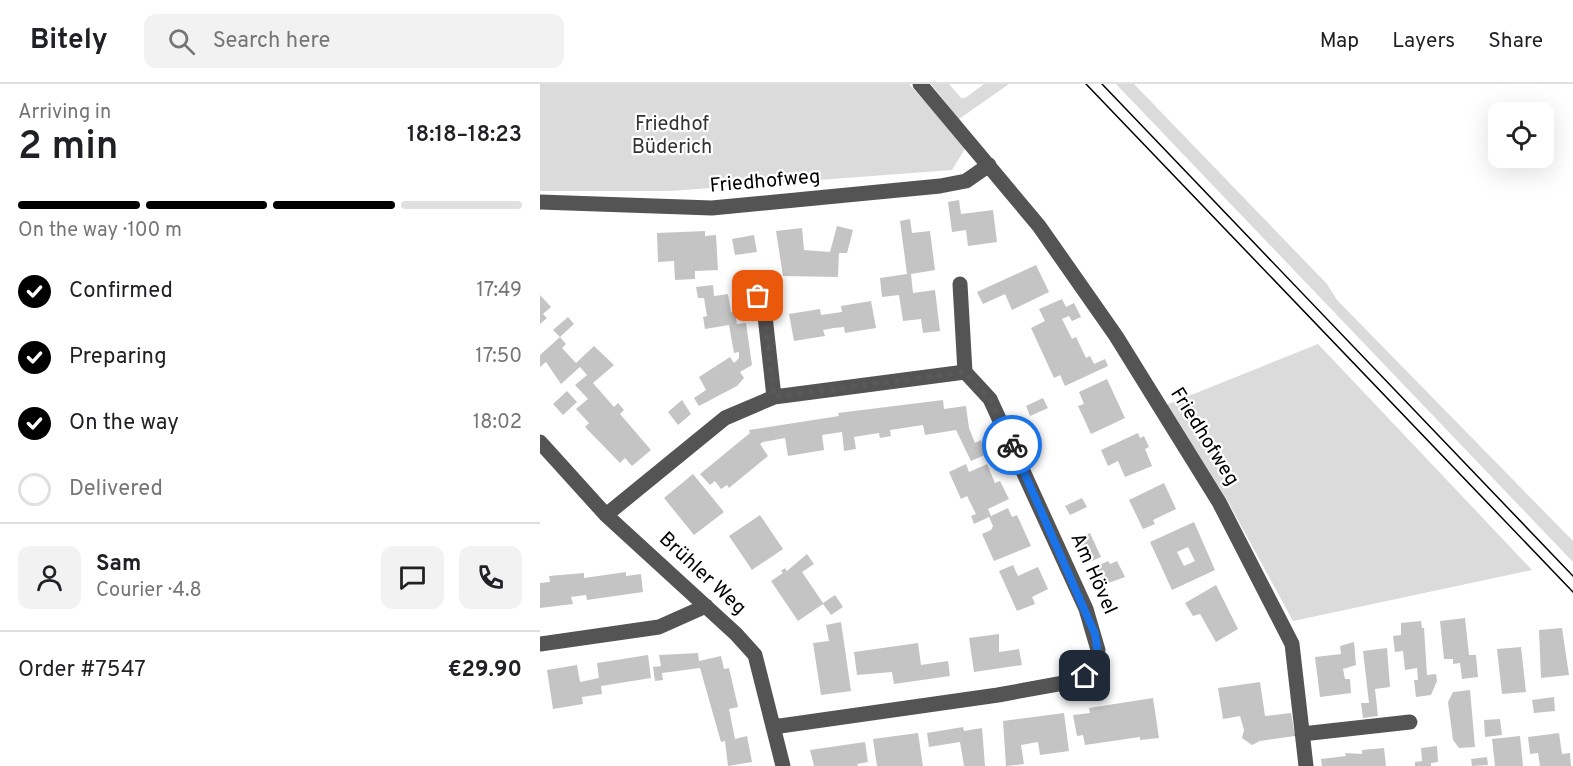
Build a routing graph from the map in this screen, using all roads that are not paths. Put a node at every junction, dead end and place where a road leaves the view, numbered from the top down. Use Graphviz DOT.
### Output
graph roads {
  1 [pos="920,84"];
  2 [pos="989,165"];
  3 [pos="540,202"];
  4 [pos="752,284"];
  5 [pos="960,284"];
  6 [pos="965,372"];
  7 [pos="774,397"];
  8 [pos="540,442"];
  9 [pos="606,515"];
  10 [pos="706,606"];
  11 [pos="540,644"];
  12 [pos="1410,722"];
  13 [pos="773,727"];
  14 [pos="1302,734"];
  15 [pos="783,766"];
  16 [pos="1306,766"];
  1 -- 2 [label="street, Friedhofweg"];
  2 -- 3 [label="street, Friedhofweg"];
  2 -- 14 [label="street, Friedhofweg"];
  4 -- 7 [label="street"];
  5 -- 6 [label="street"];
  6 -- 7 [label="street"];
  6 -- 13 [label="street, Am Hövel"];
  7 -- 9 [label="street"];
  8 -- 9 [label="street, Brühler Weg"];
  9 -- 10 [label="street, Brühler Weg"];
  10 -- 11 [label="street"];
  10 -- 13 [label="street, Brühler Weg"];
  12 -- 14 [label="street"];
  13 -- 15 [label="street, Brühler Weg"];
  14 -- 16 [label="street, Friedhofweg"];
}
